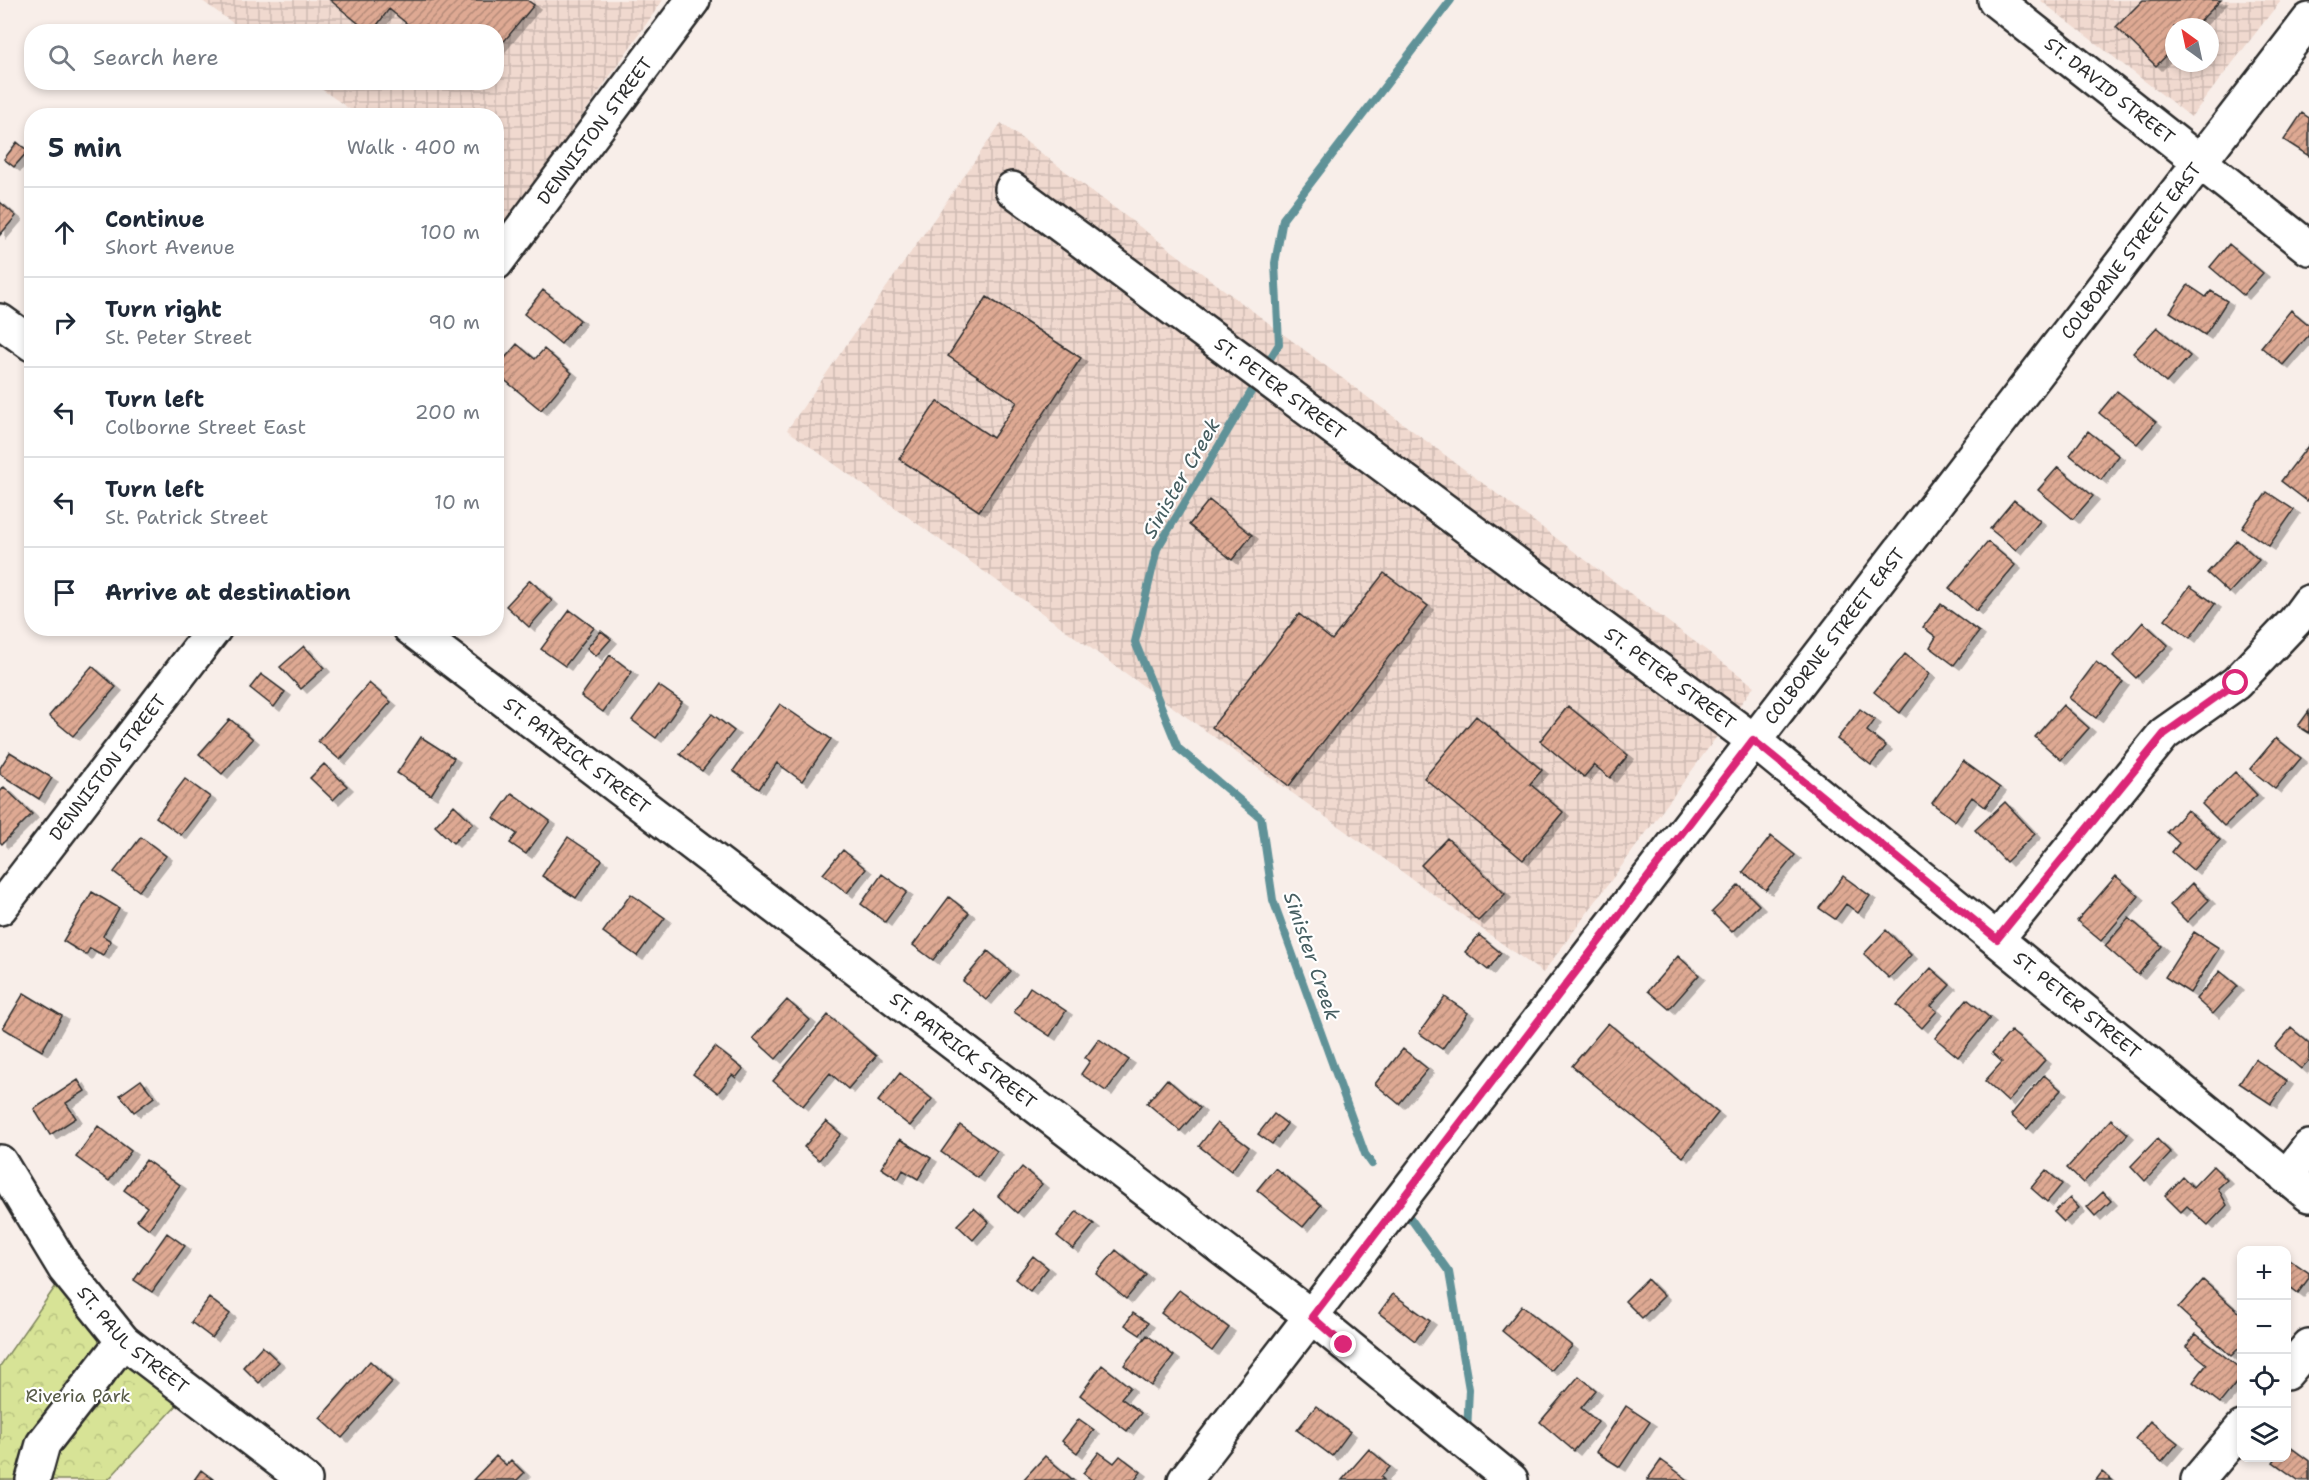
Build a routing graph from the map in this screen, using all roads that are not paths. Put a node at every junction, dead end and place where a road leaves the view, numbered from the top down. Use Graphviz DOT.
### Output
graph roads {
  1 [pos="693,0"];
  2 [pos="1995,0"];
  3 [pos="2309,20"];
  4 [pos="2201,160"];
  5 [pos="1012,189"];
  6 [pos="2309,248"];
  7 [pos="504,252"];
  8 [pos="0,321"];
  9 [pos="24,338"];
  10 [pos="2309,602"];
  11 [pos="209,636"];
  12 [pos="420,636"];
  13 [pos="1753,740"];
  14 [pos="0,908"];
  15 [pos="1997,939"];
  16 [pos="2309,1147"];
  17 [pos="0,1162"];
  18 [pos="2297,1186"];
  19 [pos="1312,1317"];
  20 [pos="123,1341"];
  21 [pos="2309,1346"];
  22 [pos="2291,1367"];
  23 [pos="2237,1433"];
  24 [pos="33,1480"];
  25 [pos="305,1480"];
  26 [pos="1185,1480"];
  27 [pos="1511,1480"];
  28 [pos="2198,1480"];
  1 -- 7 [label="street, DENNISTON STREET"];
  2 -- 4 [label="street, ST. DAVID STREET"];
  3 -- 4 [label="street, COLBORNE STREET EAST"];
  4 -- 6 [label="street, ST. DAVID STREET"];
  4 -- 13 [label="street, COLBORNE STREET EAST"];
  5 -- 13 [label="street, ST. PETER STREET"];
  8 -- 9 [label="street"];
  10 -- 15 [label="street"];
  11 -- 14 [label="street, DENNISTON STREET"];
  12 -- 19 [label="street, ST. PATRICK STREET"];
  13 -- 15 [label="street, ST. PETER STREET"];
  13 -- 19 [label="street, COLBORNE STREET EAST"];
  15 -- 18 [label="street, ST. PETER STREET"];
  16 -- 18 [label="street"];
  17 -- 20 [label="street, ST. PAUL STREET"];
  19 -- 26 [label="street, COLBORNE STREET EAST"];
  19 -- 27 [label="street, ST. PATRICK STREET"];
  20 -- 24 [label="street"];
  20 -- 25 [label="street, ST. PAUL STREET"];
  21 -- 22 [label="street"];
  23 -- 28 [label="street"];
}
